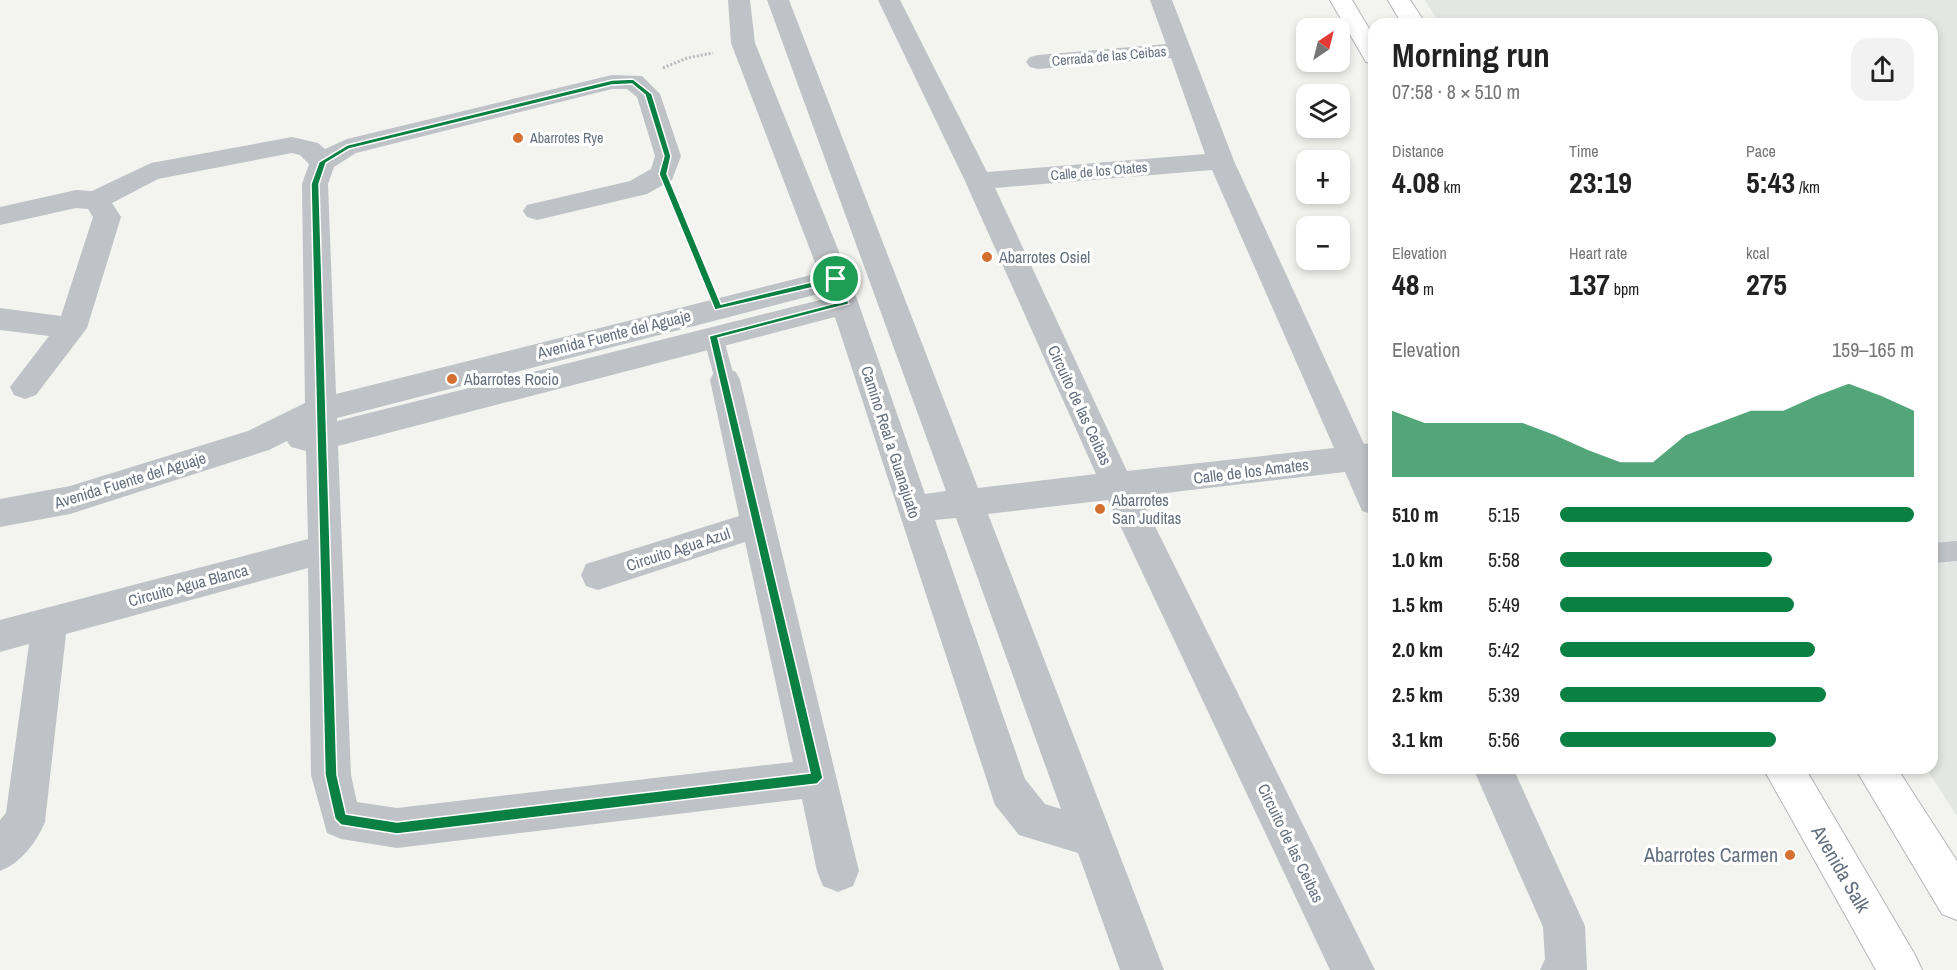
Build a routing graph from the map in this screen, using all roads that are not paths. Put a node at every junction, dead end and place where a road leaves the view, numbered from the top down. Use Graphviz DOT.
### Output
graph roads {
  1 [pos="739,0"];
  2 [pos="778,0"];
  3 [pos="889,0"];
  4 [pos="1161,0"];
  5 [pos="1341,0"];
  6 [pos="1399,0"];
  7 [pos="1410,18"];
  8 [pos="1368,47"];
  9 [pos="1180,50"];
  10 [pos="1038,62"];
  11 [pos="1221,161"];
  12 [pos="322,162"];
  13 [pos="978,181"];
  14 [pos="96,200"];
  15 [pos="537,211"];
  16 [pos="0,216"];
  17 [pos="840,292"];
  18 [pos="0,319"];
  19 [pos="728,319"];
  20 [pos="72,328"];
  21 [pos="725,380"];
  22 [pos="25,387"];
  23 [pos="322,423"];
  24 [pos="1364,457"];
  25 [pos="1368,475"];
  26 [pos="1118,486"];
  27 [pos="967,503"];
  28 [pos="913,509"];
  29 [pos="0,513"];
  30 [pos="758,524"];
  31 [pos="325,549"];
  32 [pos="1957,551"];
  33 [pos="1938,553"];
  34 [pos="598,575"];
  35 [pos="50,621"];
  36 [pos="0,636"];
  37 [pos="1496,774"];
  38 [pos="1786,774"];
  39 [pos="1879,774"];
  40 [pos="817,778"];
  41 [pos="1092,837"];
  42 [pos="0,851"];
  43 [pos="838,871"];
  44 [pos="1957,899"];
  45 [pos="1142,970"];
  46 [pos="1353,970"];
  47 [pos="1562,970"];
  48 [pos="1900,970"];
  1 -- 17 [label="street, Camino Real a Guanajuato"];
  2 -- 27 [label="street"];
  3 -- 13 [label="street, Circuito de las Ceibas"];
  4 -- 9 [label="street"];
  5 -- 8 [label="street"];
  6 -- 7 [label="street"];
  9 -- 10 [label="street, Cerrada de las Ceibas"];
  9 -- 11 [label="street"];
  11 -- 13 [label="street, Calle de los Otates"];
  11 -- 24 [label="street"];
  12 -- 14 [label="street"];
  12 -- 15 [label="street"];
  12 -- 23 [label="street"];
  13 -- 26 [label="street, Circuito de las Ceibas"];
  14 -- 16 [label="street"];
  14 -- 20 [label="street"];
  17 -- 19 [label="street, Avenida Fuente del Aguaje"];
  17 -- 28 [label="street, Camino Real a Guanajuato"];
  18 -- 20 [label="street"];
  19 -- 21 [label="lane"];
  19 -- 23 [label="street, Avenida Fuente del Aguaje"];
  20 -- 22 [label="street"];
  21 -- 30 [label="street"];
  23 -- 29 [label="street, Avenida Fuente del Aguaje"];
  23 -- 31 [label="street"];
  24 -- 25 [label="street"];
  24 -- 26 [label="street, Calle de los Amates"];
  26 -- 27 [label="street, Calle de los Amates"];
  26 -- 46 [label="street, Circuito de las Ceibas"];
  27 -- 28 [label="street, Calle de los Amates"];
  27 -- 41 [label="street"];
  28 -- 41 [label="street, Camino Real a Guanajuato"];
  30 -- 34 [label="street, Circuito Agua Azul"];
  30 -- 40 [label="street"];
  31 -- 35 [label="street, Circuito Agua Blanca"];
  31 -- 40 [label="street"];
  32 -- 33 [label="lane"];
  35 -- 36 [label="street, Circuito Agua Blanca"];
  35 -- 42 [label="street"];
  37 -- 47 [label="street"];
  38 -- 48 [label="street, Avenida Salk"];
  39 -- 44 [label="street"];
  40 -- 43 [label="street"];
  41 -- 45 [label="street"];
}
